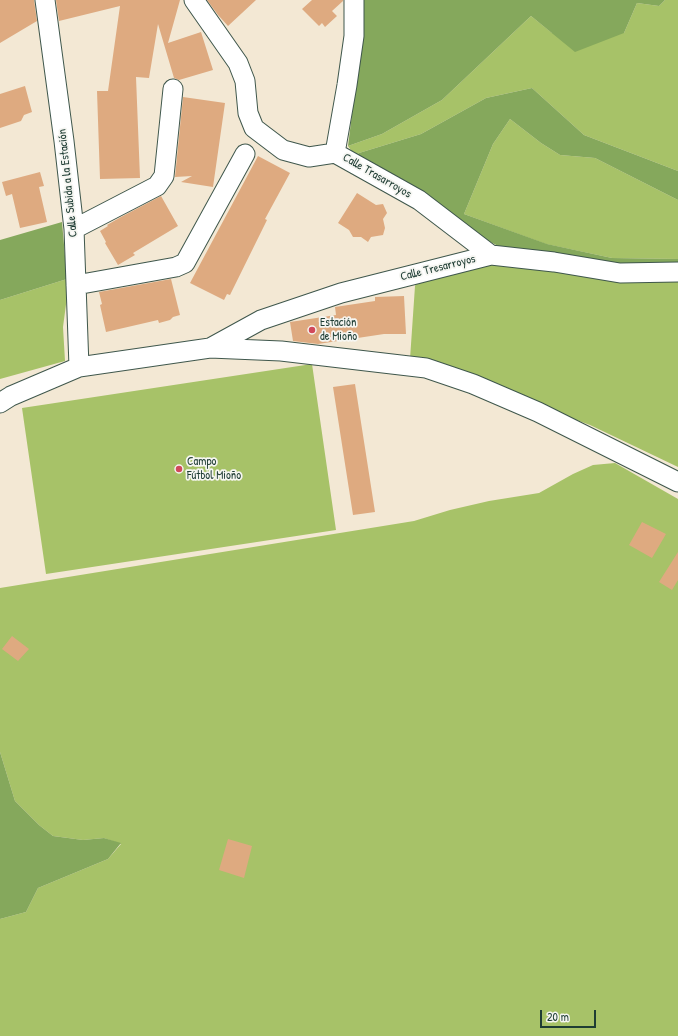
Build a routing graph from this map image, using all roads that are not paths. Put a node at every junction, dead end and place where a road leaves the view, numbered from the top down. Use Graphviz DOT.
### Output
graph roads {
  1 [pos="45,0"];
  2 [pos="194,0"];
  3 [pos="354,0"];
  4 [pos="173,89"];
  5 [pos="335,152"];
  6 [pos="245,154"];
  7 [pos="74,229"];
  8 [pos="491,255"];
  9 [pos="678,272"];
  10 [pos="76,285"];
  11 [pos="210,348"];
  12 [pos="78,367"];
  13 [pos="0,403"];
  14 [pos="678,482"];
  1 -- 7 [label="street, Calle Subida a la Estación"];
  2 -- 5 [label="street, Calle Trasarroyos"];
  3 -- 5 [label="street"];
  4 -- 7 [label="street"];
  5 -- 8 [label="street, Calle Trasarroyos"];
  6 -- 10 [label="street"];
  7 -- 10 [label="street, Calle Subida a la Estación"];
  8 -- 9 [label="street, Calle Tresarroyos"];
  8 -- 11 [label="street, Calle Tresarroyos"];
  10 -- 12 [label="street, Calle Subida a la Estación"];
  11 -- 12 [label="street"];
  11 -- 14 [label="street"];
  12 -- 13 [label="street"];
}
